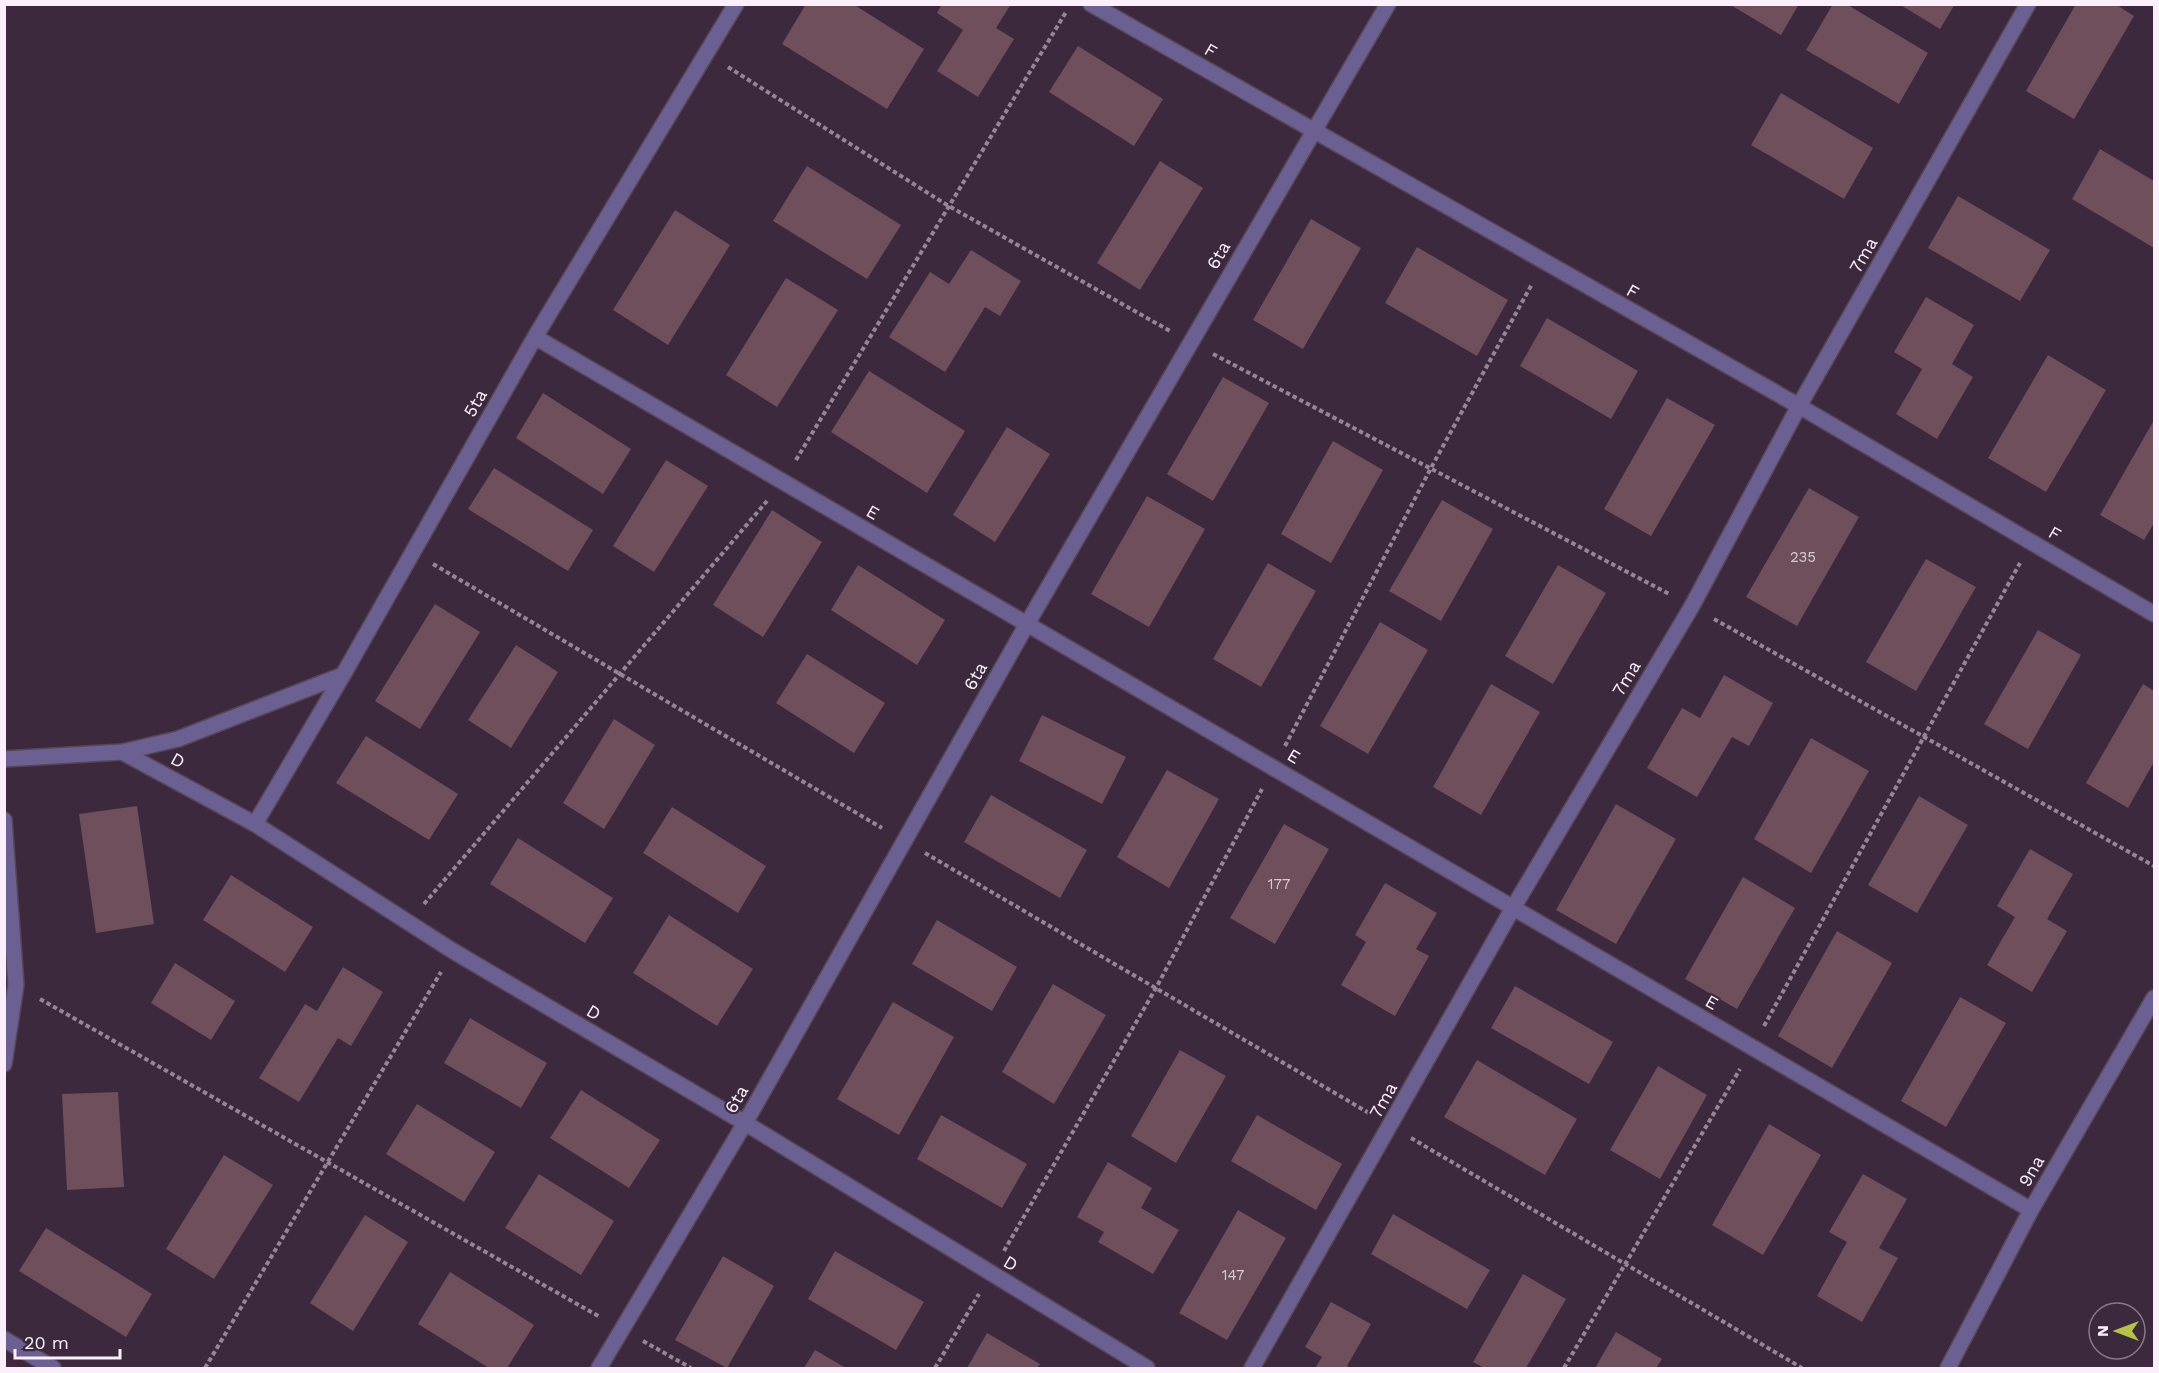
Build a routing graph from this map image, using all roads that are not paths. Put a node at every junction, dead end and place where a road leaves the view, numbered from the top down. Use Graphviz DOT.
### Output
graph roads {
  1 [pos="736,4"];
  2 [pos="1091,4"];
  3 [pos="1388,4"];
  4 [pos="2028,4"];
  5 [pos="1313,131"];
  6 [pos="535,337"];
  7 [pos="1799,406"];
  8 [pos="2154,614"];
  9 [pos="1027,624"];
  10 [pos="343,675"];
  11 [pos="122,752"];
  12 [pos="4,759"];
  13 [pos="4,819"];
  14 [pos="255,824"];
  15 [pos="1513,908"];
  16 [pos="2154,998"];
  17 [pos="4,1064"];
  18 [pos="745,1123"];
  19 [pos="2031,1210"];
  20 [pos="4,1339"];
  21 [pos="53,1368"];
  22 [pos="599,1368"];
  23 [pos="1147,1368"];
  24 [pos="1251,1368"];
  25 [pos="1948,1368"];
  1 -- 6 [label="street, 5ta"];
  2 -- 5 [label="street, F"];
  3 -- 5 [label="street, 6ta"];
  4 -- 7 [label="street, 7ma"];
  5 -- 7 [label="street, F"];
  5 -- 9 [label="street, 6ta"];
  6 -- 9 [label="street, E"];
  6 -- 10 [label="street, 5ta"];
  7 -- 8 [label="street, F"];
  7 -- 15 [label="street, 7ma"];
  9 -- 15 [label="street, E"];
  9 -- 18 [label="street, 6ta"];
  10 -- 11 [label="street"];
  10 -- 14 [label="street, 5ta"];
  11 -- 12 [label="street"];
  11 -- 14 [label="street, D"];
  13 -- 17 [label="street"];
  14 -- 18 [label="street, D"];
  15 -- 19 [label="street, E"];
  15 -- 24 [label="street, 7ma"];
  16 -- 19 [label="street, 9na"];
  18 -- 22 [label="street, 6ta"];
  18 -- 23 [label="street, D"];
  19 -- 25 [label="street, 9na"];
  20 -- 21 [label="street"];
}
